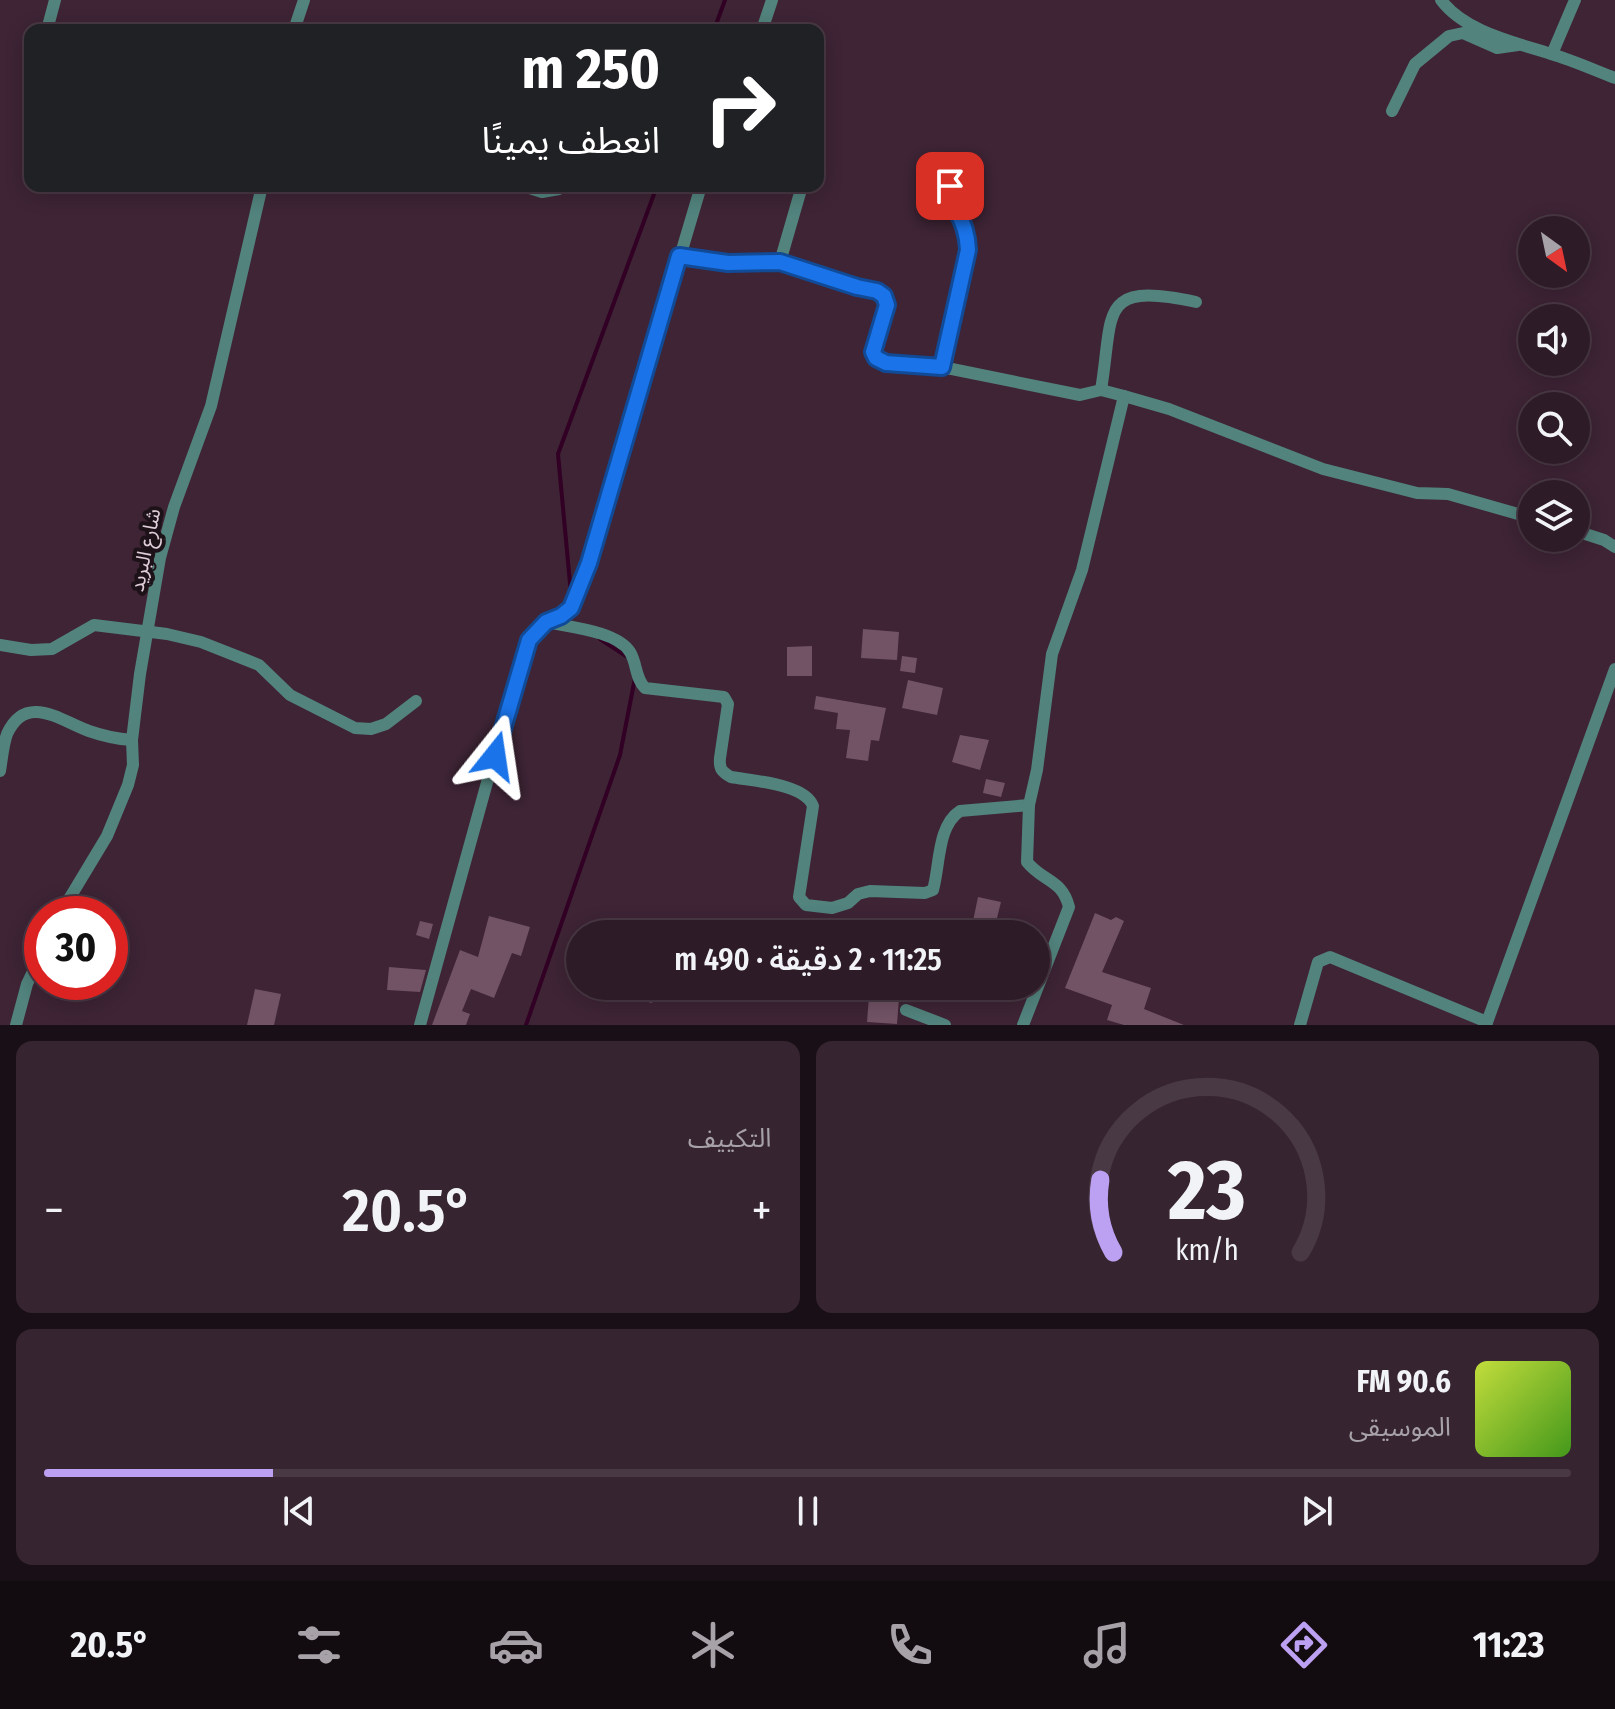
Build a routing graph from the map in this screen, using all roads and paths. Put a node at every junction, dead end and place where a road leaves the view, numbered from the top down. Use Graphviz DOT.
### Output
graph roads {
  1 [pos="55,0"];
  2 [pos="304,0"];
  3 [pos="772,0"];
  4 [pos="1441,0"];
  5 [pos="1575,0"];
  6 [pos="49,24"];
  7 [pos="296,24"];
  8 [pos="764,24"];
  9 [pos="1518,45"];
  10 [pos="1552,54"];
  11 [pos="1615,78"];
  12 [pos="1392,111"];
  13 [pos="950,186"];
  14 [pos="261,192"];
  15 [pos="699,192"];
  16 [pos="800,192"];
  17 [pos="679,256"];
  18 [pos="780,262"];
  19 [pos="1196,302"];
  20 [pos="942,367"];
  21 [pos="1101,390"];
  22 [pos="1124,396"];
  23 [pos="1518,514"];
  24 [pos="1590,536"];
  25 [pos="1615,547"];
  26 [pos="546,622"];
  27 [pos="149,633"];
  28 [pos="0,645"];
  29 [pos="1615,669"];
  30 [pos="416,701"];
  31 [pos="132,740"];
  32 [pos="0,771"];
  33 [pos="1029,805"];
  34 [pos="71,896"];
  35 [pos="24,995"];
  36 [pos="906,1010"];
  37 [pos="1487,1023"];
  38 [pos="16,1025"];
  39 [pos="420,1025"];
  40 [pos="945,1025"];
  41 [pos="1023,1025"];
  42 [pos="1300,1025"];
  1 -- 6 [label="street"];
  2 -- 7 [label="street"];
  3 -- 8 [label="street"];
  4 -- 9 [label="street"];
  5 -- 10 [label="street"];
  9 -- 10 [label="street"];
  9 -- 12 [label="street"];
  10 -- 11 [label="street"];
  13 -- 20 [label="street"];
  14 -- 27 [label="street, شارع البريد"];
  15 -- 17 [label="street"];
  16 -- 18 [label="street"];
  17 -- 18 [label="street"];
  17 -- 26 [label="street"];
  18 -- 20 [label="street"];
  19 -- 21 [label="street"];
  20 -- 21 [label="street"];
  21 -- 22 [label="street"];
  22 -- 23 [label="street"];
  22 -- 33 [label="street"];
  24 -- 25 [label="street"];
  26 -- 33 [label="street"];
  26 -- 39 [label="street"];
  27 -- 28 [label="street"];
  27 -- 30 [label="street"];
  27 -- 31 [label="street, شارع البريد"];
  29 -- 37 [label="street"];
  31 -- 32 [label="street"];
  31 -- 34 [label="street, شارع البريد"];
  33 -- 41 [label="street"];
  35 -- 38 [label="street"];
  36 -- 40 [label="street"];
  37 -- 42 [label="street"];
}
